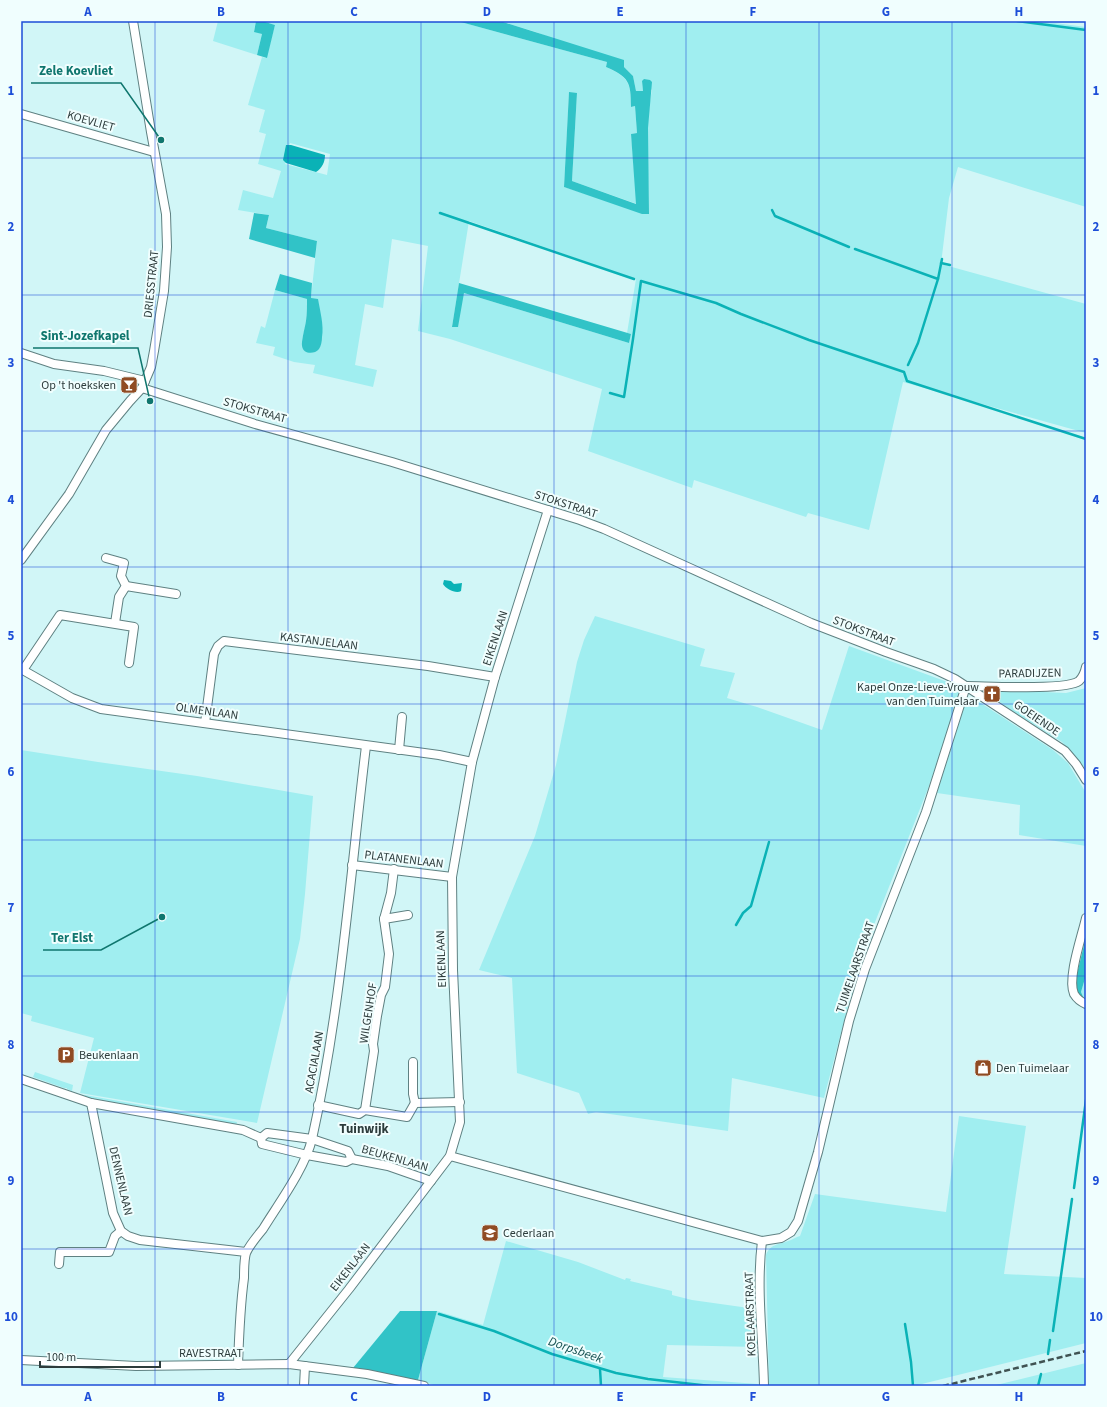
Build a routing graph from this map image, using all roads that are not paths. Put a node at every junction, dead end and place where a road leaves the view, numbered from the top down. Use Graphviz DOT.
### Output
graph roads {
  1 [pos="133,21"];
  2 [pos="21,114"];
  3 [pos="154,152"];
  4 [pos="21,353"];
  5 [pos="143,385"];
  6 [pos="548,510"];
  7 [pos="106,558"];
  8 [pos="21,560"];
  9 [pos="126,586"];
  10 [pos="176,594"];
  11 [pos="115,623"];
  12 [pos="129,663"];
  13 [pos="1086,668"];
  14 [pos="22,670"];
  15 [pos="495,677"];
  16 [pos="966,686"];
  17 [pos="402,717"];
  18 [pos="205,722"];
  19 [pos="366,746"];
  20 [pos="399,750"];
  21 [pos="472,762"];
  22 [pos="1086,780"];
  23 [pos="352,865"];
  24 [pos="394,869"];
  25 [pos="452,877"];
  26 [pos="408,915"];
  27 [pos="1086,918"];
  28 [pos="384,919"];
  29 [pos="1086,1004"];
  30 [pos="413,1062"];
  31 [pos="21,1079"];
  32 [pos="460,1102"];
  33 [pos="92,1103"];
  34 [pos="415,1103"];
  35 [pos="318,1105"];
  36 [pos="365,1110"];
  37 [pos="261,1138"];
  38 [pos="312,1139"];
  39 [pos="307,1155"];
  40 [pos="450,1156"];
  41 [pos="352,1159"];
  42 [pos="431,1181"];
  43 [pos="121,1231"];
  44 [pos="762,1241"];
  45 [pos="246,1252"];
  46 [pos="59,1264"];
  47 [pos="21,1360"];
  48 [pos="289,1364"];
  49 [pos="238,1365"];
  50 [pos="305,1366"];
  51 [pos="304,1386"];
  52 [pos="424,1386"];
  53 [pos="764,1386"];
  1 -- 3 [label="street, DRIESSTRAAT"];
  2 -- 3 [label="street, KOEVLIET"];
  3 -- 5 [label="street, DRIESSTRAAT"];
  4 -- 5 [label="street, STOKSTRAAT"];
  5 -- 6 [label="street, STOKSTRAAT"];
  5 -- 8 [label="street, DRIESSTRAAT"];
  6 -- 15 [label="street, EIKENLAAN"];
  6 -- 16 [label="street, STOKSTRAAT"];
  7 -- 9 [label="street"];
  9 -- 10 [label="street"];
  9 -- 11 [label="street"];
  11 -- 12 [label="street"];
  11 -- 14 [label="street"];
  13 -- 16 [label="street, PARADIJZEN"];
  14 -- 18 [label="street, OLMENLAAN"];
  15 -- 18 [label="street, KASTANJELAAN"];
  15 -- 21 [label="street, EIKENLAAN"];
  16 -- 22 [label="street, GOEIENDE"];
  16 -- 44 [label="street, TUIMELAARSTRAAT"];
  17 -- 20 [label="street"];
  18 -- 19 [label="street, OLMENLAAN"];
  19 -- 20 [label="street, OLMENLAAN"];
  19 -- 23 [label="street, ACACIALAAN"];
  20 -- 21 [label="street, OLMENLAAN"];
  21 -- 25 [label="street, EIKENLAAN"];
  23 -- 24 [label="street, PLATANENLAAN"];
  23 -- 35 [label="street, ACACIALAAN"];
  24 -- 25 [label="street, PLATANENLAAN"];
  24 -- 28 [label="street, WILGENHOF"];
  25 -- 32 [label="street, EIKENLAAN"];
  26 -- 28 [label="street"];
  27 -- 29 [label="street"];
  28 -- 36 [label="street, WILGENHOF"];
  30 -- 34 [label="street"];
  31 -- 33 [label="street, BEUKENLAAN"];
  32 -- 34 [label="street"];
  32 -- 40 [label="street, EIKENLAAN"];
  33 -- 37 [label="street, BEUKENLAAN"];
  33 -- 43 [label="street, DENNENLAAN"];
  34 -- 36 [label="street"];
  35 -- 36 [label="street"];
  35 -- 38 [label="street, ACACIALAAN"];
  37 -- 38 [label="street, BEUKENLAAN"];
  37 -- 39 [label="street, BEUKENLAAN"];
  38 -- 39 [label="street, ACACIALAAN"];
  38 -- 41 [label="street, BEUKENLAAN"];
  39 -- 41 [label="street, BEUKENLAAN"];
  39 -- 45 [label="street, ACACIALAAN"];
  40 -- 42 [label="street, EIKENLAAN"];
  40 -- 44 [label="street"];
  41 -- 42 [label="street, BEUKENLAAN"];
  42 -- 48 [label="street, EIKENLAAN"];
  43 -- 45 [label="street, DENNENLAAN"];
  43 -- 46 [label="street"];
  44 -- 53 [label="street, KOELAARSTRAAT"];
  45 -- 49 [label="street, ACACIALAAN"];
  47 -- 49 [label="street, RAVESTRAAT"];
  48 -- 49 [label="street, RAVESTRAAT"];
  48 -- 50 [label="street, RAVESTRAAT"];
  50 -- 51 [label="street"];
  50 -- 52 [label="street, RAVESTRAAT"];
}
